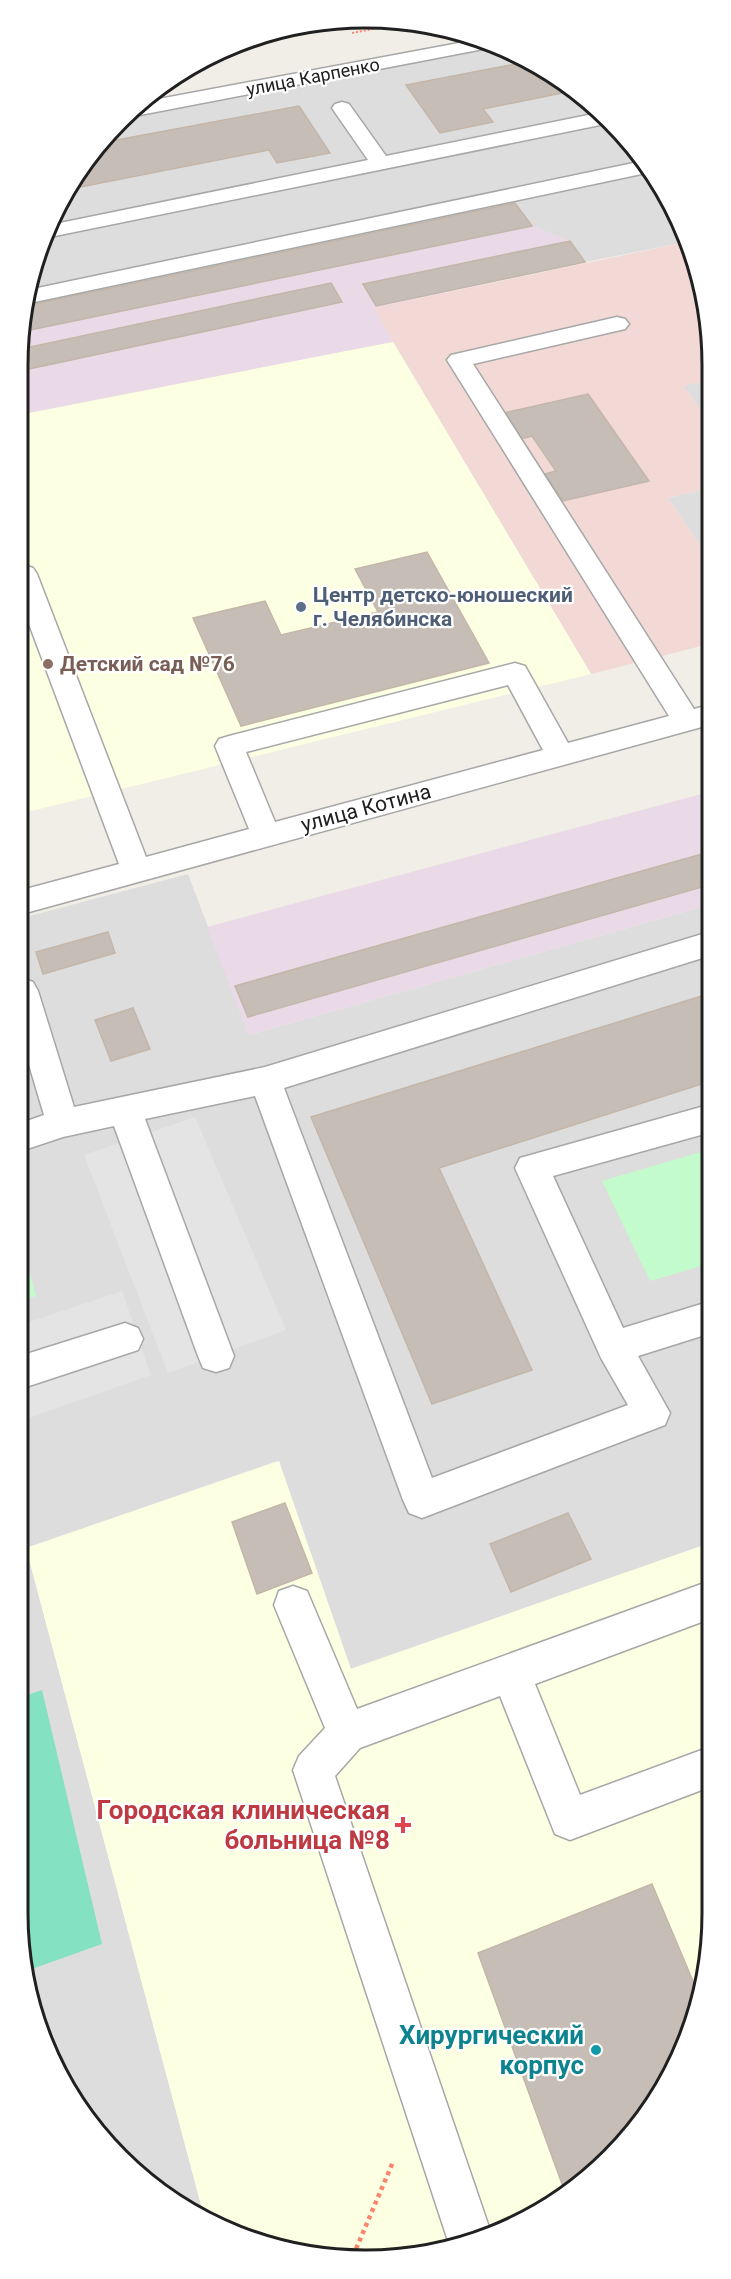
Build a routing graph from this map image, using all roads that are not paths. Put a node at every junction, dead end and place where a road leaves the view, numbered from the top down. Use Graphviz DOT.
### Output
graph roads {
  1 [pos="474,46"];
  2 [pos="149,107"];
  3 [pos="342,108"];
  4 [pos="596,120"];
  5 [pos="381,164"];
  6 [pos="639,169"];
  7 [pos="57,230"];
  8 [pos="36,295"];
  9 [pos="617,324"];
  10 [pos="28,585"];
  11 [pos="698,718"];
  12 [pos="561,756"];
  13 [pos="266,835"];
  14 [pos="136,871"];
  15 [pos="28,900"];
  16 [pos="702,946"];
  17 [pos="28,1010"];
  18 [pos="265,1080"];
  19 [pos="125,1110"];
  20 [pos="702,1121"];
  21 [pos="63,1123"];
  22 [pos="28,1135"];
  23 [pos="702,1320"];
  24 [pos="125,1339"];
  25 [pos="614,1347"];
  26 [pos="216,1356"];
  27 [pos="28,1370"];
  28 [pos="702,1603"];
  29 [pos="293,1605"];
  30 [pos="510,1672"];
  31 [pos="347,1733"];
  32 [pos="702,1770"];
  33 [pos="469,2235"];
  1 -- 2 [label="street, улица Карпенко"];
  3 -- 5 [label="street"];
  4 -- 5 [label="street"];
  5 -- 7 [label="street"];
  6 -- 8 [label="street"];
  9 -- 11 [label="street"];
  10 -- 14 [label="street"];
  11 -- 12 [label="street, улица Котина"];
  12 -- 13 [label="street, улица Котина"];
  12 -- 13 [label="street"];
  13 -- 14 [label="street, улица Котина"];
  14 -- 15 [label="street, улица Котина"];
  16 -- 18 [label="street"];
  17 -- 21 [label="street"];
  18 -- 19 [label="street"];
  18 -- 25 [label="street"];
  19 -- 21 [label="street"];
  19 -- 26 [label="street"];
  20 -- 25 [label="street"];
  21 -- 22 [label="street"];
  23 -- 25 [label="street"];
  24 -- 27 [label="street"];
  28 -- 30 [label="street"];
  29 -- 31 [label="street"];
  30 -- 31 [label="street"];
  30 -- 32 [label="street"];
  31 -- 33 [label="street"];
}
